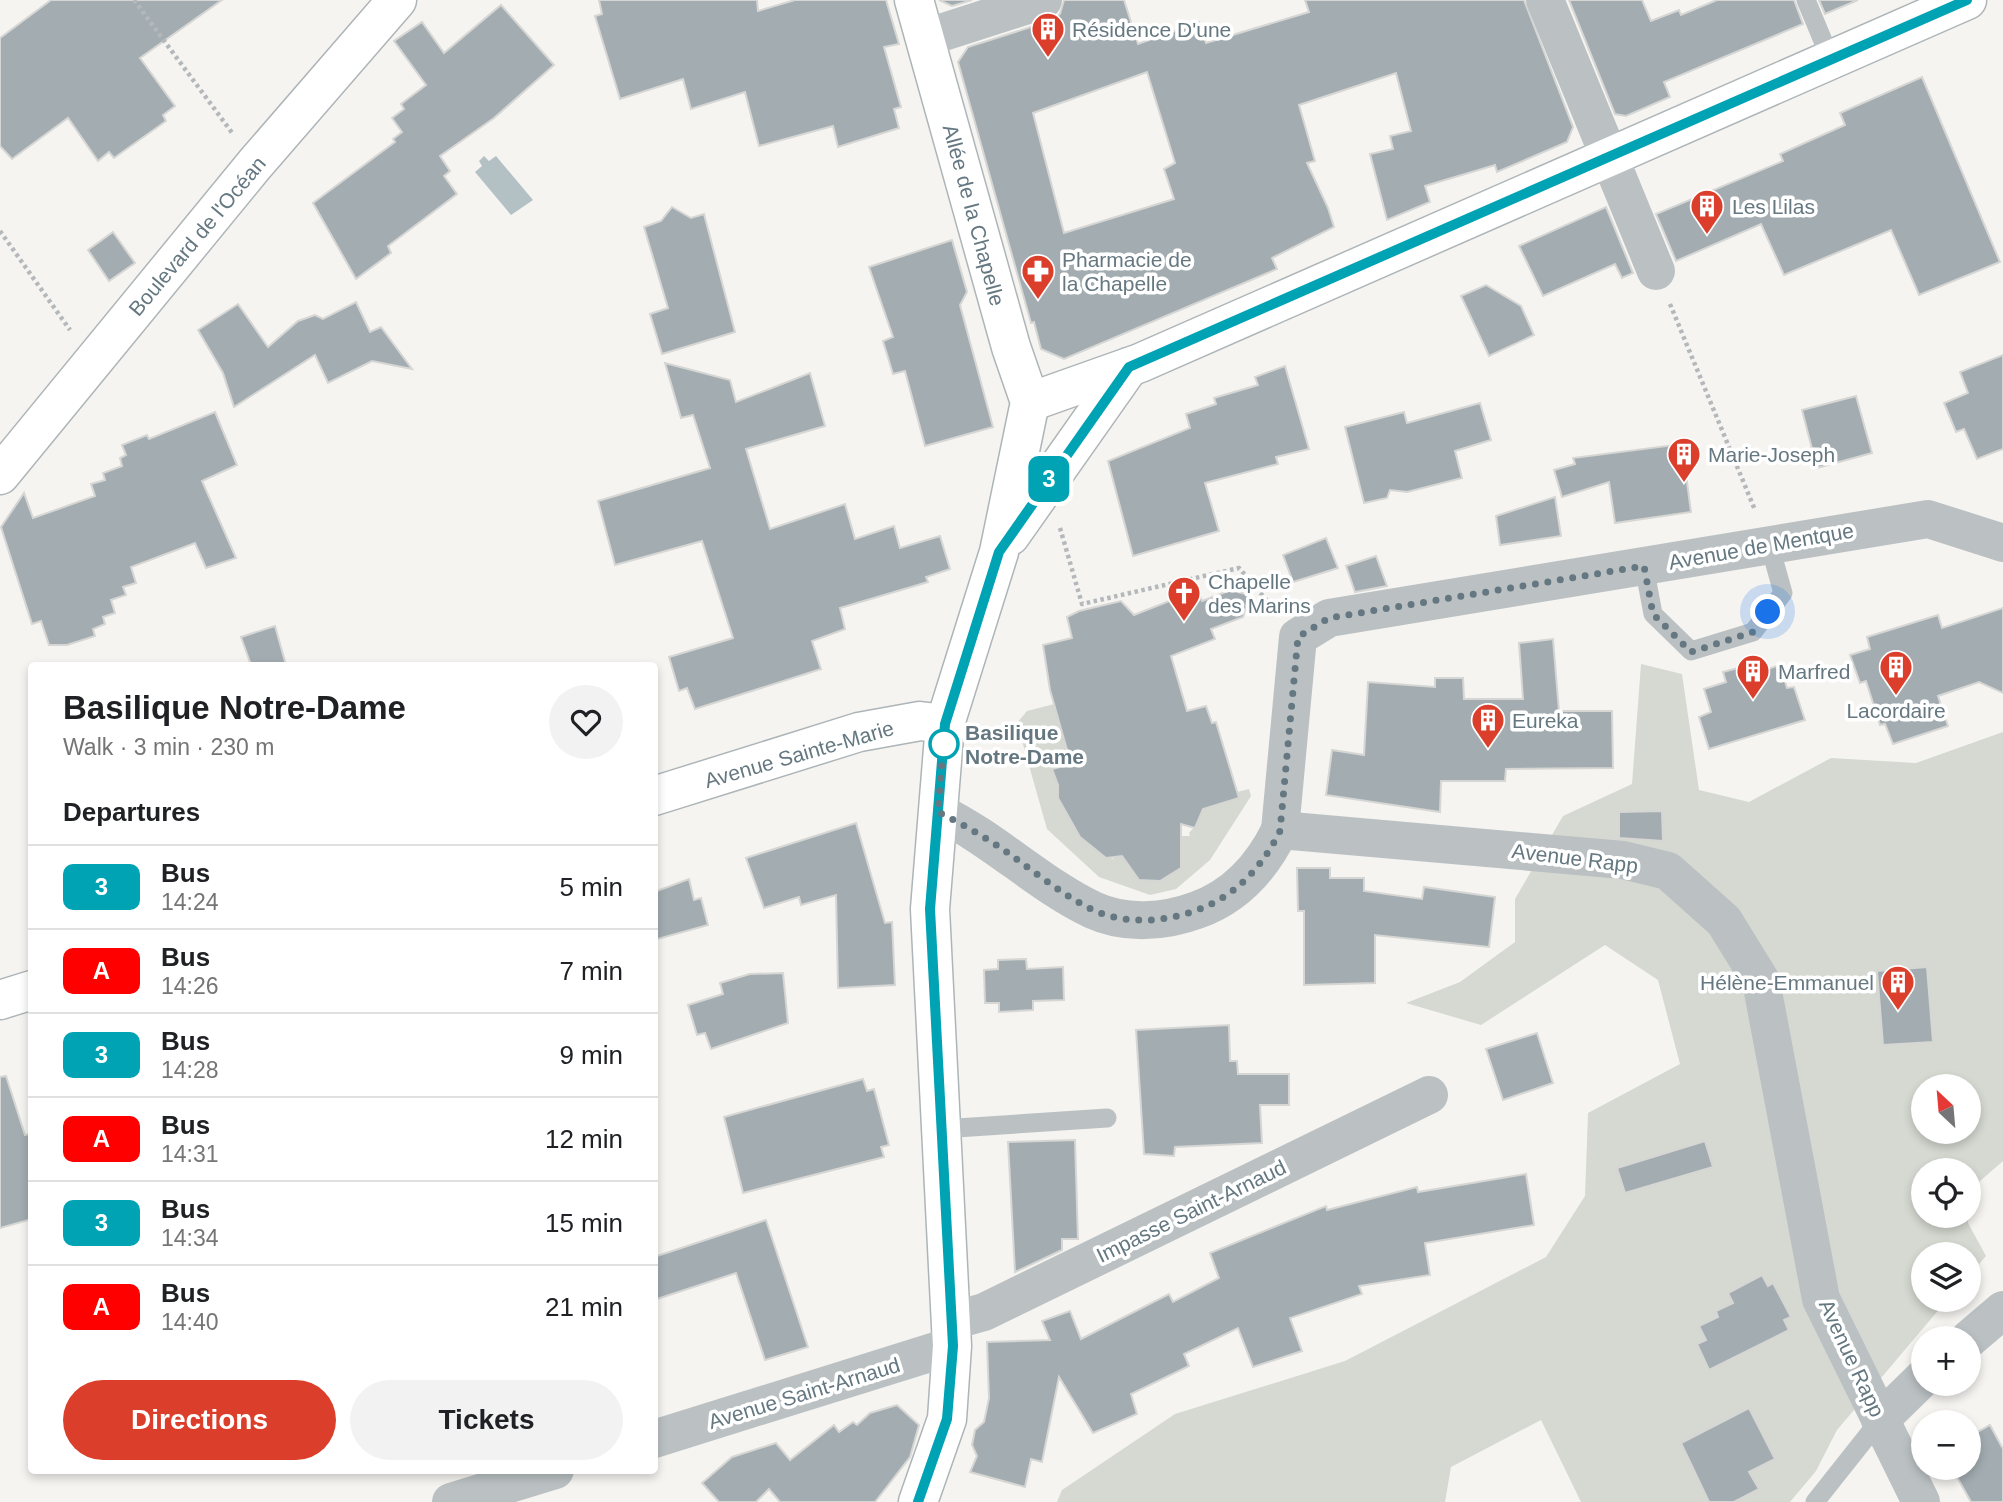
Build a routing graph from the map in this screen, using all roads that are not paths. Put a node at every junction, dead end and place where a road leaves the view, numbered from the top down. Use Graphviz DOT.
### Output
graph roads {
  1 [pos="397,0"];
  2 [pos="914,0"];
  3 [pos="1043,0"];
  4 [pos="1545,0"];
  5 [pos="1806,0"];
  6 [pos="1967,0"];
  7 [pos="925,38"];
  8 [pos="1831,60"];
  9 [pos="1611,156"];
  10 [pos="1656,271"];
  11 [pos="1129,367"];
  12 [pos="1027,416"];
  13 [pos="1090,422"];
  14 [pos="0,475"];
  15 [pos="1769,543"];
  16 [pos="2003,543"];
  17 [pos="999,552"];
  18 [pos="1644,566"];
  19 [pos="945,724"];
  20 [pos="658,795"];
  21 [pos="938,812"];
  22 [pos="1280,831"];
  23 [pos="28,991"];
  24 [pos="0,1000"];
  25 [pos="1429,1095"];
  26 [pos="1107,1118"];
  27 [pos="941,1129"];
  28 [pos="2003,1310"];
  29 [pos="1981,1329"];
  30 [pos="952,1334"];
  31 [pos="1911,1390"];
  32 [pos="1881,1420"];
  33 [pos="658,1438"];
  34 [pos="542,1474"];
  35 [pos="451,1502"];
  36 [pos="918,1502"];
  37 [pos="1815,1502"];
  38 [pos="1922,1502"];
  1 -- 14 [label="main road, Boulevard de l'Océan"];
  2 -- 7 [label="main road, Allée de la Chapelle"];
  3 -- 7 [label="street"];
  4 -- 9 [label="street"];
  5 -- 8 [label="lane"];
  6 -- 8 [label="main road"];
  7 -- 12 [label="main road, Allée de la Chapelle"];
  8 -- 9 [label="main road"];
  9 -- 10 [label="street"];
  9 -- 11 [label="main road"];
  11 -- 12 [label="main road"];
  11 -- 13 [label="main road"];
  12 -- 13 [label="main road"];
  12 -- 17 [label="main road"];
  13 -- 17 [label="main road"];
  15 -- 16 [label="street, Avenue de Mentque"];
  15 -- 18 [label="street, Avenue de Mentque"];
  15 -- 18 [label="lane"];
  17 -- 19 [label="main road"];
  18 -- 22 [label="street, Avenue de Mentque"];
  19 -- 20 [label="main road, Avenue Sainte-Marie"];
  19 -- 21 [label="main road"];
  21 -- 22 [label="street"];
  21 -- 27 [label="main road"];
  22 -- 32 [label="street, Avenue Rapp"];
  23 -- 24 [label="main road"];
  25 -- 30 [label="street, Impasse Saint-Arnaud"];
  26 -- 27 [label="lane"];
  27 -- 30 [label="main road"];
  28 -- 29 [label="street"];
  30 -- 33 [label="street, Avenue Saint-Arnaud"];
  30 -- 36 [label="main road"];
  31 -- 32 [label="street"];
  32 -- 37 [label="lane"];
  32 -- 38 [label="street, Avenue Rapp"];
  34 -- 35 [label="street"];
}
